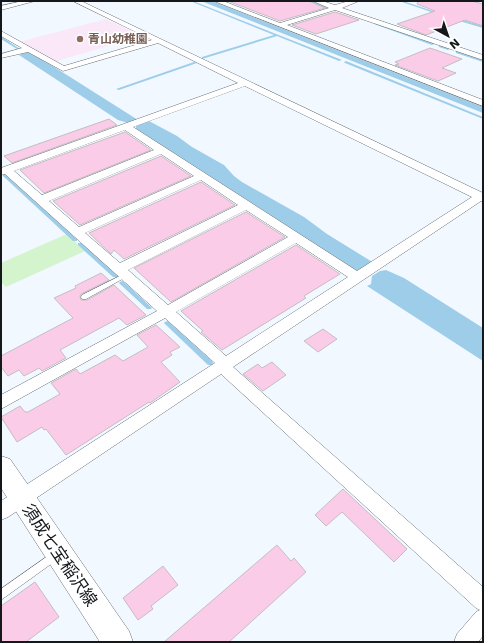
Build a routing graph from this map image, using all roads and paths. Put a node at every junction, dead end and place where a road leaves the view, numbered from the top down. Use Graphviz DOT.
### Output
graph roads {
  1 [pos="32,1"];
  2 [pos="76,1"];
  3 [pos="217,1"];
  4 [pos="316,1"];
  5 [pos="356,1"];
  6 [pos="1,8"];
  7 [pos="336,8"];
  8 [pos="281,25"];
  9 [pos="1,33"];
  10 [pos="158,41"];
  11 [pos="29,49"];
  12 [pos="1,56"];
  13 [pos="483,58"];
  14 [pos="246,83"];
  15 [pos="483,103"];
  16 [pos="126,127"];
  17 [pos="162,150"];
  18 [pos="3,170"];
  19 [pos="202,176"];
  20 [pos="482,197"];
  21 [pos="41,200"];
  22 [pos="247,205"];
  23 [pos="77,232"];
  24 [pos="297,237"];
  25 [pos="123,272"];
  26 [pos="357,277"];
  27 [pos="84,297"];
  28 [pos="167,312"];
  29 [pos="224,365"];
  30 [pos="1,403"];
  31 [pos="1,467"];
  32 [pos="11,505"];
  33 [pos="59,553"];
  34 [pos="1,595"];
  35 [pos="483,601"];
  36 [pos="483,619"];
  37 [pos="118,642"];
  38 [pos="464,642"];
  1 -- 6 [label="street"];
  2 -- 10 [label="street"];
  3 -- 8 [label="street"];
  4 -- 7 [label="street"];
  5 -- 7 [label="street"];
  7 -- 8 [label="street"];
  7 -- 13 [label="street"];
  8 -- 15 [label="street"];
  9 -- 11 [label="street"];
  10 -- 11 [label="street"];
  10 -- 14 [label="street"];
  11 -- 12 [label="street"];
  14 -- 16 [label="street"];
  14 -- 20 [label="street"];
  16 -- 17 [label="street"];
  16 -- 18 [label="street"];
  17 -- 19 [label="street"];
  17 -- 21 [label="street"];
  18 -- 21 [label="street"];
  19 -- 22 [label="street"];
  19 -- 23 [label="street"];
  20 -- 26 [label="street"];
  21 -- 23 [label="street"];
  22 -- 24 [label="street"];
  22 -- 25 [label="street"];
  23 -- 25 [label="street"];
  24 -- 26 [label="street"];
  24 -- 28 [label="street"];
  25 -- 27 [label="lane"];
  25 -- 28 [label="street"];
  26 -- 29 [label="street"];
  28 -- 29 [label="street"];
  28 -- 30 [label="street"];
  29 -- 32 [label="street"];
  29 -- 35 [label="street"];
  31 -- 32 [label="main road, 須成七宝稲沢線"];
  32 -- 33 [label="main road, 須成七宝稲沢線"];
  33 -- 34 [label="lane"];
  33 -- 37 [label="main road, 須成七宝稲沢線"];
  36 -- 38 [label="street"];
}
